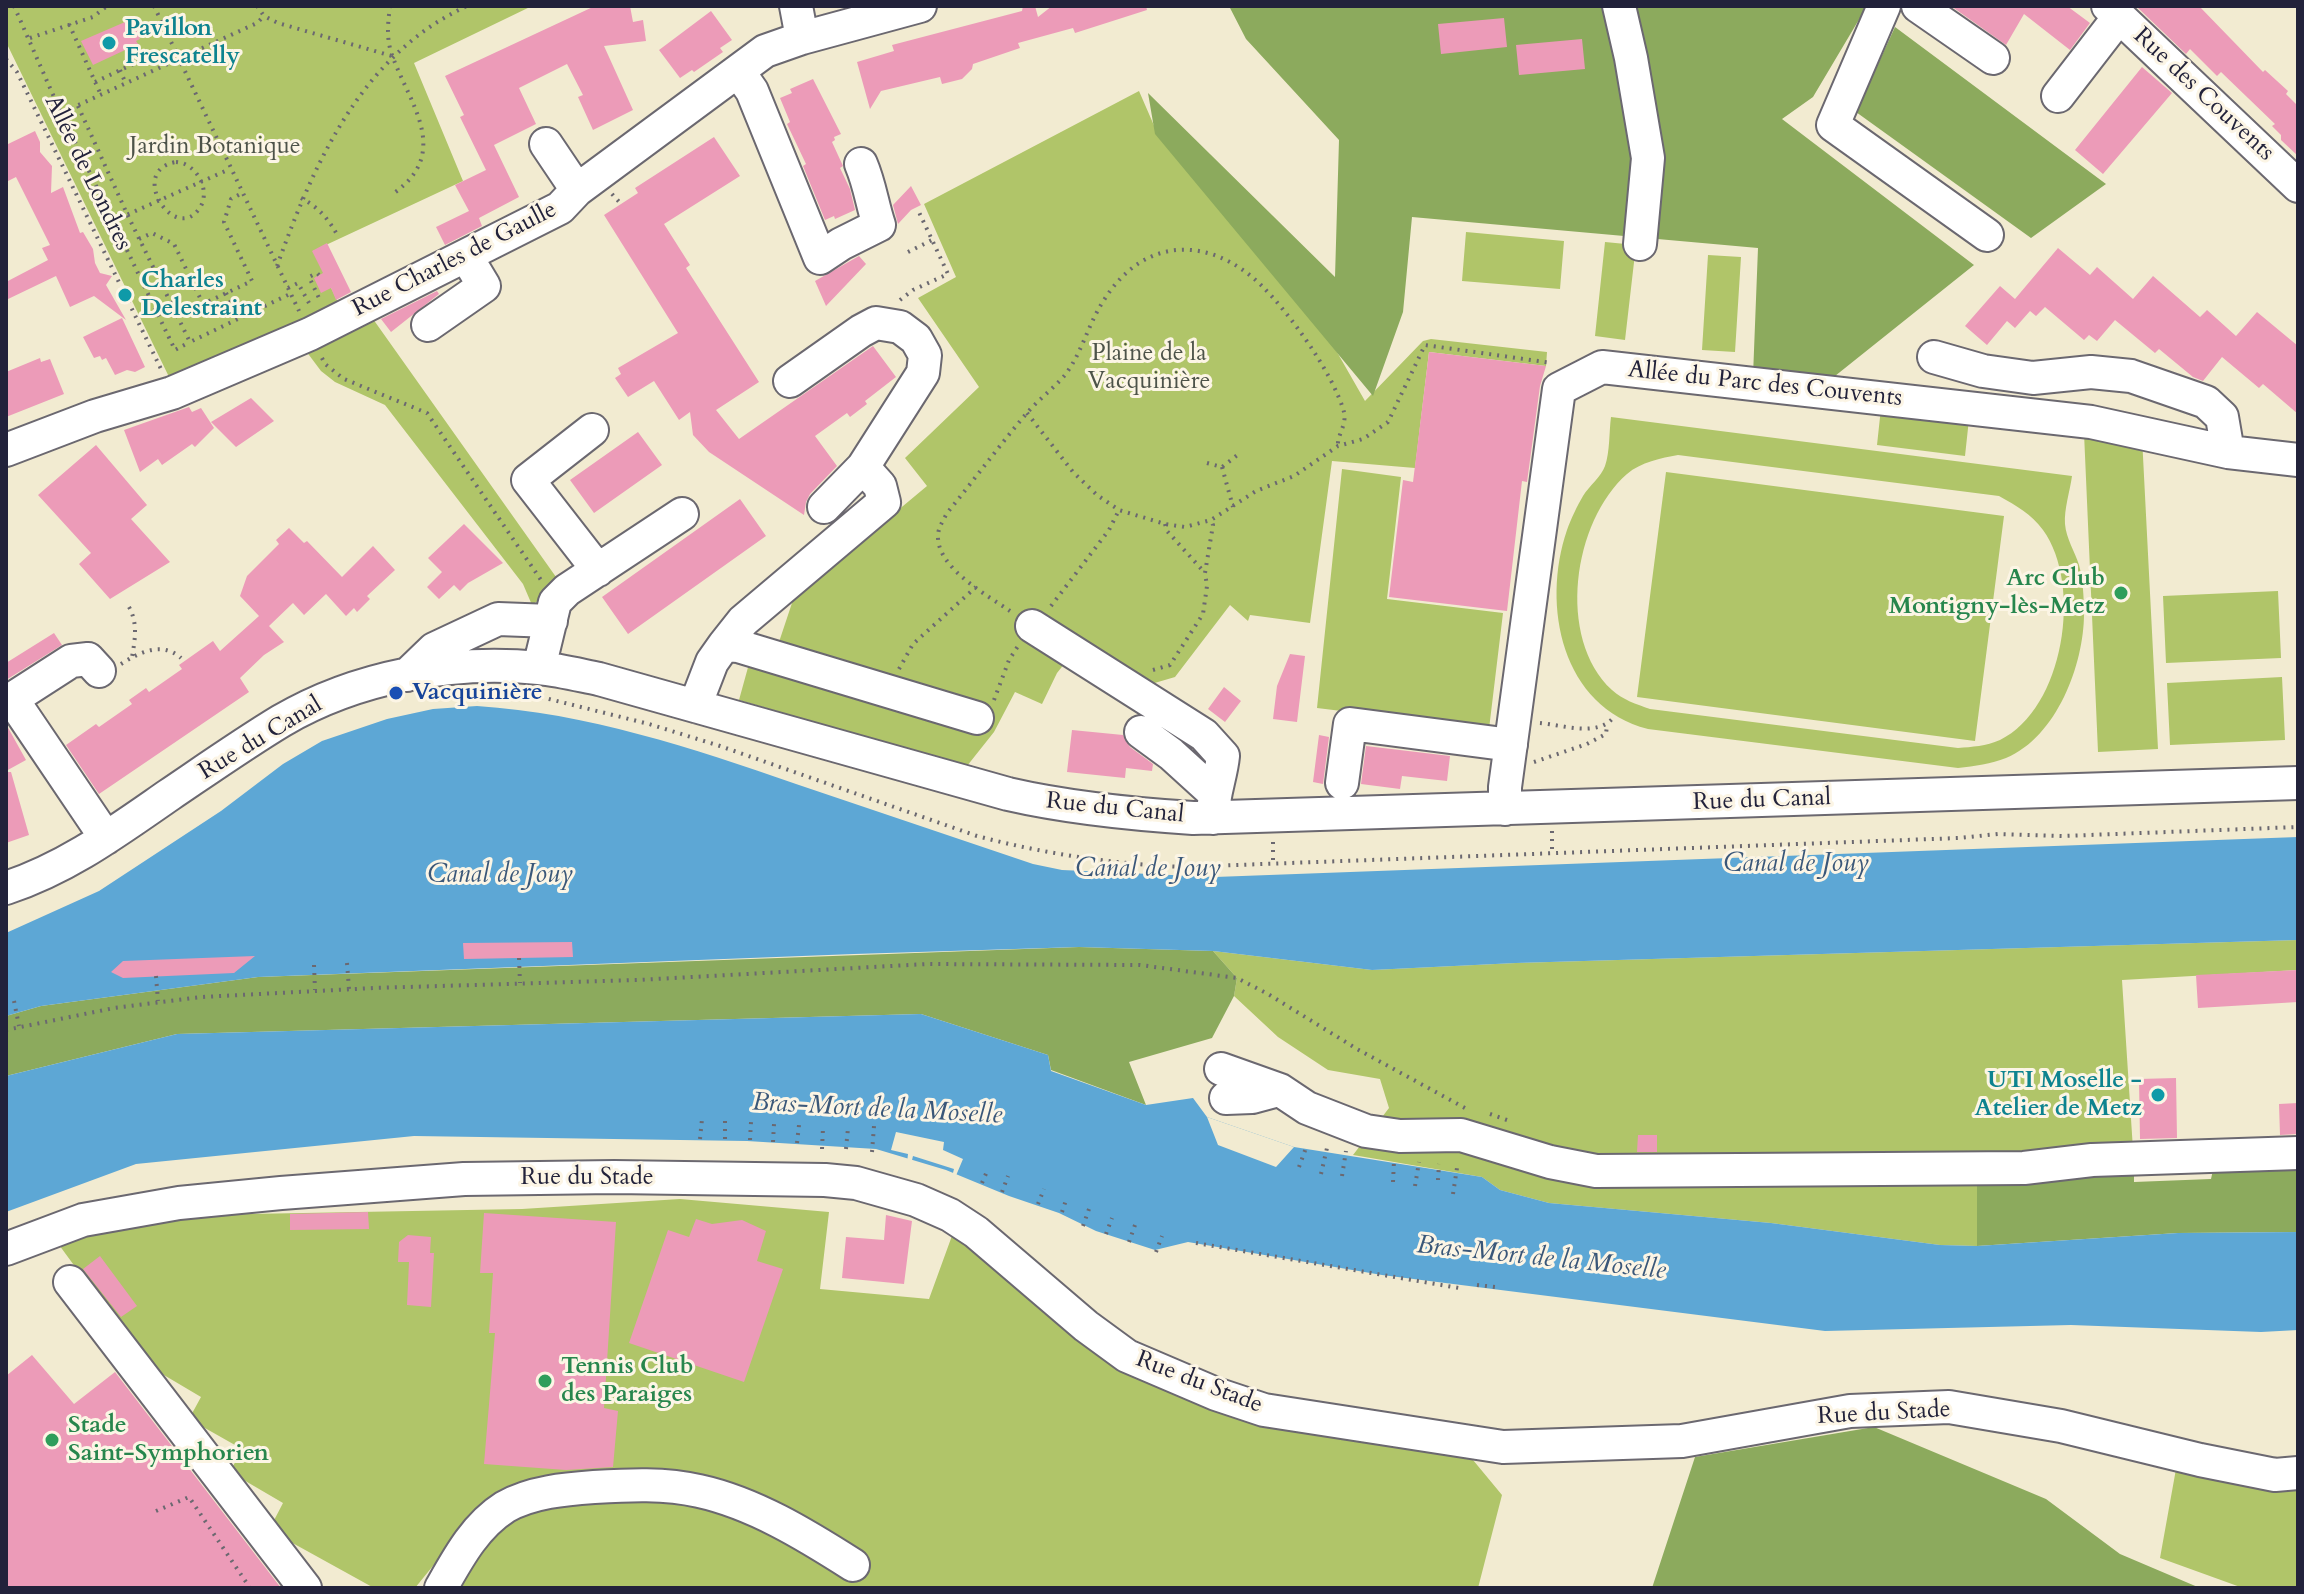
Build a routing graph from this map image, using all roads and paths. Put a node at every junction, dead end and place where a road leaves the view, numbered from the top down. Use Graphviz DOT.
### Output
graph roads {
  1 [pos="14,6"];
  2 [pos="107,6"];
  3 [pos="154,6"];
  4 [pos="257,6"];
  5 [pos="390,6"];
  6 [pos="467,6"];
  7 [pos="796,6"];
  8 [pos="920,6"];
  9 [pos="1619,6"];
  10 [pos="1884,6"];
  11 [pos="1918,6"];
  12 [pos="2114,11"];
  13 [pos="264,16"];
  14 [pos="69,24"];
  15 [pos="30,38"];
  16 [pos="802,38"];
  17 [pos="392,56"];
  18 [pos="148,57"];
  19 [pos="1993,58"];
  20 [pos="6,59"];
  21 [pos="178,60"];
  22 [pos="120,70"];
  23 [pos="738,71"];
  24 [pos="95,82"];
  25 [pos="126,84"];
  26 [pos="101,95"];
  27 [pos="2058,96"];
  28 [pos="78,106"];
  29 [pos="61,113"];
  30 [pos="546,144"];
  31 [pos="861,164"];
  32 [pos="230,169"];
  33 [pos="201,181"];
  34 [pos="2298,186"];
  35 [pos="577,190"];
  36 [pos="242,193"];
  37 [pos="394,193"];
  38 [pos="301,198"];
  39 [pos="159,201"];
  40 [pos="918,210"];
  41 [pos="128,216"];
  42 [pos="113,221"];
  43 [pos="1987,235"];
  44 [pos="339,238"];
  45 [pos="139,239"];
  46 [pos="932,240"];
  47 [pos="1640,244"];
  48 [pos="908,252"];
  49 [pos="466,256"];
  50 [pos="277,266"];
  51 [pos="319,275"];
  52 [pos="289,291"];
  53 [pos="226,293"];
  54 [pos="328,294"];
  55 [pos="319,298"];
  56 [pos="239,319"];
  57 [pos="890,324"];
  58 [pos="428,325"];
  59 [pos="307,327"];
  60 [pos="190,342"];
  61 [pos="1934,357"];
  62 [pos="1598,369"];
  63 [pos="790,381"];
  64 [pos="172,393"];
  65 [pos="1027,413"];
  66 [pos="592,430"];
  67 [pos="1338,446"];
  68 [pos="6,450"];
  69 [pos="2228,452"];
  70 [pos="1240,453"];
  71 [pos="2298,460"];
  72 [pos="1207,463"];
  73 [pos="863,467"];
  74 [pos="1222,467"];
  75 [pos="824,507"];
  76 [pos="1233,507"];
  77 [pos="1119,510"];
  78 [pos="682,514"];
  79 [pos="1211,520"];
  80 [pos="1165,524"];
  81 [pos="598,570"];
  82 [pos="1205,573"];
  83 [pos="976,587"];
  84 [pos="129,607"];
  85 [pos="553,611"];
  86 [pos="1048,614"];
  87 [pos="724,645"];
  88 [pos="132,657"];
  89 [pos="539,668"];
  90 [pos="99,671"];
  91 [pos="1146,671"];
  92 [pos="407,675"];
  93 [pos="891,692"];
  94 [pos="695,706"];
  95 [pos="977,718"];
  96 [pos="1613,718"];
  97 [pos="1607,725"];
  98 [pos="1141,732"];
  99 [pos="1511,744"];
  100 [pos="1342,783"];
  101 [pos="2298,783"];
  102 [pos="1214,806"];
  103 [pos="1505,809"];
  104 [pos="106,838"];
  105 [pos="6,888"];
  106 [pos="519,958"];
  107 [pos="347,963"];
  108 [pos="314,965"];
  109 [pos="156,976"];
  110 [pos="520,983"];
  111 [pos="349,989"];
  112 [pos="315,991"];
  113 [pos="14,1001"];
  114 [pos="158,1001"];
  115 [pos="19,1026"];
  116 [pos="6,1030"];
  117 [pos="1224,1083"];
  118 [pos="1476,1113"];
  119 [pos="702,1119"];
  120 [pos="725,1120"];
  121 [pos="751,1122"];
  122 [pos="774,1124"];
  123 [pos="799,1125"];
  124 [pos="874,1126"];
  125 [pos="823,1128"];
  126 [pos="848,1128"];
  127 [pos="700,1139"];
  128 [pos="725,1139"];
  129 [pos="750,1140"];
  130 [pos="773,1142"];
  131 [pos="797,1143"];
  132 [pos="1307,1145"];
  133 [pos="1327,1148"];
  134 [pos="822,1149"];
  135 [pos="846,1149"];
  136 [pos="1346,1151"];
  137 [pos="872,1152"];
  138 [pos="2298,1153"];
  139 [pos="1394,1159"];
  140 [pos="1419,1162"];
  141 [pos="1439,1164"];
  142 [pos="1299,1167"];
  143 [pos="1457,1168"];
  144 [pos="988,1169"];
  145 [pos="1321,1174"];
  146 [pos="1008,1176"];
  147 [pos="1342,1176"];
  148 [pos="1438,1180"];
  149 [pos="1393,1182"];
  150 [pos="982,1183"];
  151 [pos="1415,1186"];
  152 [pos="1044,1189"];
  153 [pos="1002,1192"];
  154 [pos="1453,1194"];
  155 [pos="1067,1197"];
  156 [pos="1038,1204"];
  157 [pos="1089,1209"];
  158 [pos="1062,1212"];
  159 [pos="1112,1218"];
  160 [pos="1135,1225"];
  161 [pos="1083,1226"];
  162 [pos="1106,1234"];
  163 [pos="1162,1236"];
  164 [pos="1129,1242"];
  165 [pos="1196,1243"];
  166 [pos="6,1249"];
  167 [pos="1156,1252"];
  168 [pos="70,1282"];
  169 [pos="1477,1285"];
  170 [pos="1486,1287"];
  171 [pos="1495,1287"];
  172 [pos="1459,1288"];
  173 [pos="1485,1296"];
  174 [pos="2298,1473"];
  175 [pos="156,1511"];
  176 [pos="853,1565"];
  177 [pos="250,1588"];
  178 [pos="305,1588"];
  179 [pos="441,1588"];
  1 -- 15 [label="path"];
  2 -- 14 [label="path"];
  3 -- 21 [label="path"];
  4 -- 13 [label="path"];
  5 -- 17 [label="path"];
  6 -- 17 [label="path"];
  7 -- 16 [label="street"];
  8 -- 16 [label="street, Rue Charles de Gaulle"];
  9 -- 47 [label="street"];
  10 -- 43 [label="street"];
  11 -- 19 [label="street"];
  12 -- 27 [label="street"];
  12 -- 34 [label="street, Rue des Couvents"];
  13 -- 17 [label="path"];
  13 -- 21 [label="path"];
  14 -- 15 [label="path"];
  14 -- 24 [label="path"];
  15 -- 29 [label="path"];
  16 -- 23 [label="street, Rue Charles de Gaulle"];
  17 -- 37 [label="path"];
  17 -- 38 [label="path"];
  18 -- 22 [label="path"];
  20 -- 64 [label="path, Allée de Londres"];
  21 -- 25 [label="path"];
  21 -- 32 [label="path"];
  22 -- 24 [label="path"];
  22 -- 25 [label="path"];
  23 -- 31 [label="street"];
  23 -- 35 [label="street, Rue Charles de Gaulle"];
  24 -- 26 [label="path"];
  25 -- 26 [label="path"];
  26 -- 28 [label="path"];
  28 -- 29 [label="path"];
  28 -- 41 [label="path"];
  29 -- 42 [label="path"];
  30 -- 35 [label="street"];
  32 -- 33 [label="path"];
  32 -- 36 [label="path"];
  33 -- 39 [label="path"];
  33 -- 39 [label="path"];
  33 -- 39 [label="path"];
  35 -- 49 [label="street, Rue Charles de Gaulle"];
  36 -- 50 [label="path"];
  36 -- 53 [label="path"];
  38 -- 44 [label="path"];
  38 -- 50 [label="path"];
  39 -- 41 [label="path"];
  40 -- 46 [label="path"];
  41 -- 42 [label="path"];
  41 -- 45 [label="path"];
  42 -- 60 [label="path"];
  45 -- 53 [label="path"];
  45 -- 60 [label="path"];
  46 -- 48 [label="path"];
  46 -- 57 [label="path"];
  49 -- 58 [label="street"];
  49 -- 59 [label="street, Rue Charles de Gaulle"];
  50 -- 52 [label="path"];
  51 -- 55 [label="path"];
  52 -- 55 [label="path"];
  52 -- 56 [label="path"];
  52 -- 59 [label="path"];
  53 -- 56 [label="path"];
  54 -- 55 [label="path"];
  56 -- 60 [label="path"];
  57 -- 63 [label="street"];
  57 -- 73 [label="street"];
  59 -- 64 [label="street, Rue Charles de Gaulle"];
  59 -- 85 [label="path"];
  61 -- 69 [label="street"];
  62 -- 67 [label="path"];
  62 -- 69 [label="street, Allée du Parc des Couvents"];
  62 -- 99 [label="street, Allée du Parc des Couvents"];
  64 -- 68 [label="street, Rue Charles de Gaulle"];
  65 -- 67 [label="path"];
  65 -- 77 [label="path"];
  65 -- 83 [label="path"];
  66 -- 81 [label="street"];
  67 -- 76 [label="path"];
  69 -- 71 [label="street, Allée du Parc des Couvents"];
  70 -- 74 [label="path"];
  72 -- 74 [label="path"];
  73 -- 75 [label="street"];
  73 -- 87 [label="street"];
  74 -- 76 [label="path"];
  76 -- 79 [label="path"];
  77 -- 80 [label="path"];
  77 -- 86 [label="path"];
  78 -- 81 [label="street"];
  79 -- 80 [label="path"];
  79 -- 82 [label="path"];
  80 -- 82 [label="path"];
  81 -- 85 [label="street"];
  82 -- 91 [label="path"];
  83 -- 86 [label="path"];
  83 -- 93 [label="path"];
  84 -- 88 [label="path"];
  85 -- 89 [label="street"];
  85 -- 92 [label="street"];
  86 -- 102 [label="street"];
  87 -- 93 [label="street"];
  87 -- 94 [label="street"];
  89 -- 92 [label="street, Rue du Canal"];
  89 -- 94 [label="street, Rue du Canal"];
  90 -- 104 [label="street"];
  92 -- 104 [label="street, Rue du Canal"];
  93 -- 95 [label="street"];
  94 -- 102 [label="street, Rue du Canal"];
  96 -- 97 [label="path"];
  97 -- 99 [label="path"];
  97 -- 99 [label="path"];
  98 -- 102 [label="street"];
  99 -- 100 [label="street"];
  99 -- 103 [label="street, Allée du Parc des Couvents"];
  101 -- 103 [label="street, Rue du Canal"];
  102 -- 103 [label="street, Rue du Canal"];
  104 -- 105 [label="street, Rue du Canal"];
  106 -- 110 [label="path"];
  107 -- 111 [label="path"];
  108 -- 112 [label="path"];
  109 -- 114 [label="path"];
  110 -- 111 [label="path"];
  110 -- 118 [label="path"];
  111 -- 112 [label="path"];
  112 -- 114 [label="path"];
  113 -- 115 [label="path"];
  114 -- 115 [label="path"];
  115 -- 116 [label="path"];
  117 -- 138 [label="street"];
  119 -- 127 [label="path"];
  120 -- 128 [label="path"];
  121 -- 129 [label="path"];
  122 -- 130 [label="path"];
  123 -- 131 [label="path"];
  124 -- 137 [label="path"];
  125 -- 134 [label="path"];
  126 -- 135 [label="path"];
  132 -- 142 [label="path"];
  133 -- 145 [label="path"];
  136 -- 147 [label="path"];
  139 -- 149 [label="path"];
  140 -- 151 [label="path"];
  141 -- 148 [label="path"];
  143 -- 154 [label="path"];
  144 -- 150 [label="path"];
  146 -- 153 [label="path"];
  152 -- 156 [label="path"];
  155 -- 158 [label="path"];
  157 -- 161 [label="path"];
  159 -- 162 [label="path"];
  160 -- 164 [label="path"];
  163 -- 167 [label="path"];
  165 -- 172 [label="path"];
  166 -- 174 [label="street, Rue du Stade"];
  168 -- 178 [label="street"];
  169 -- 170 [label="path"];
  170 -- 171 [label="path"];
  170 -- 173 [label="path"];
  175 -- 177 [label="path"];
  176 -- 179 [label="street"];
}
